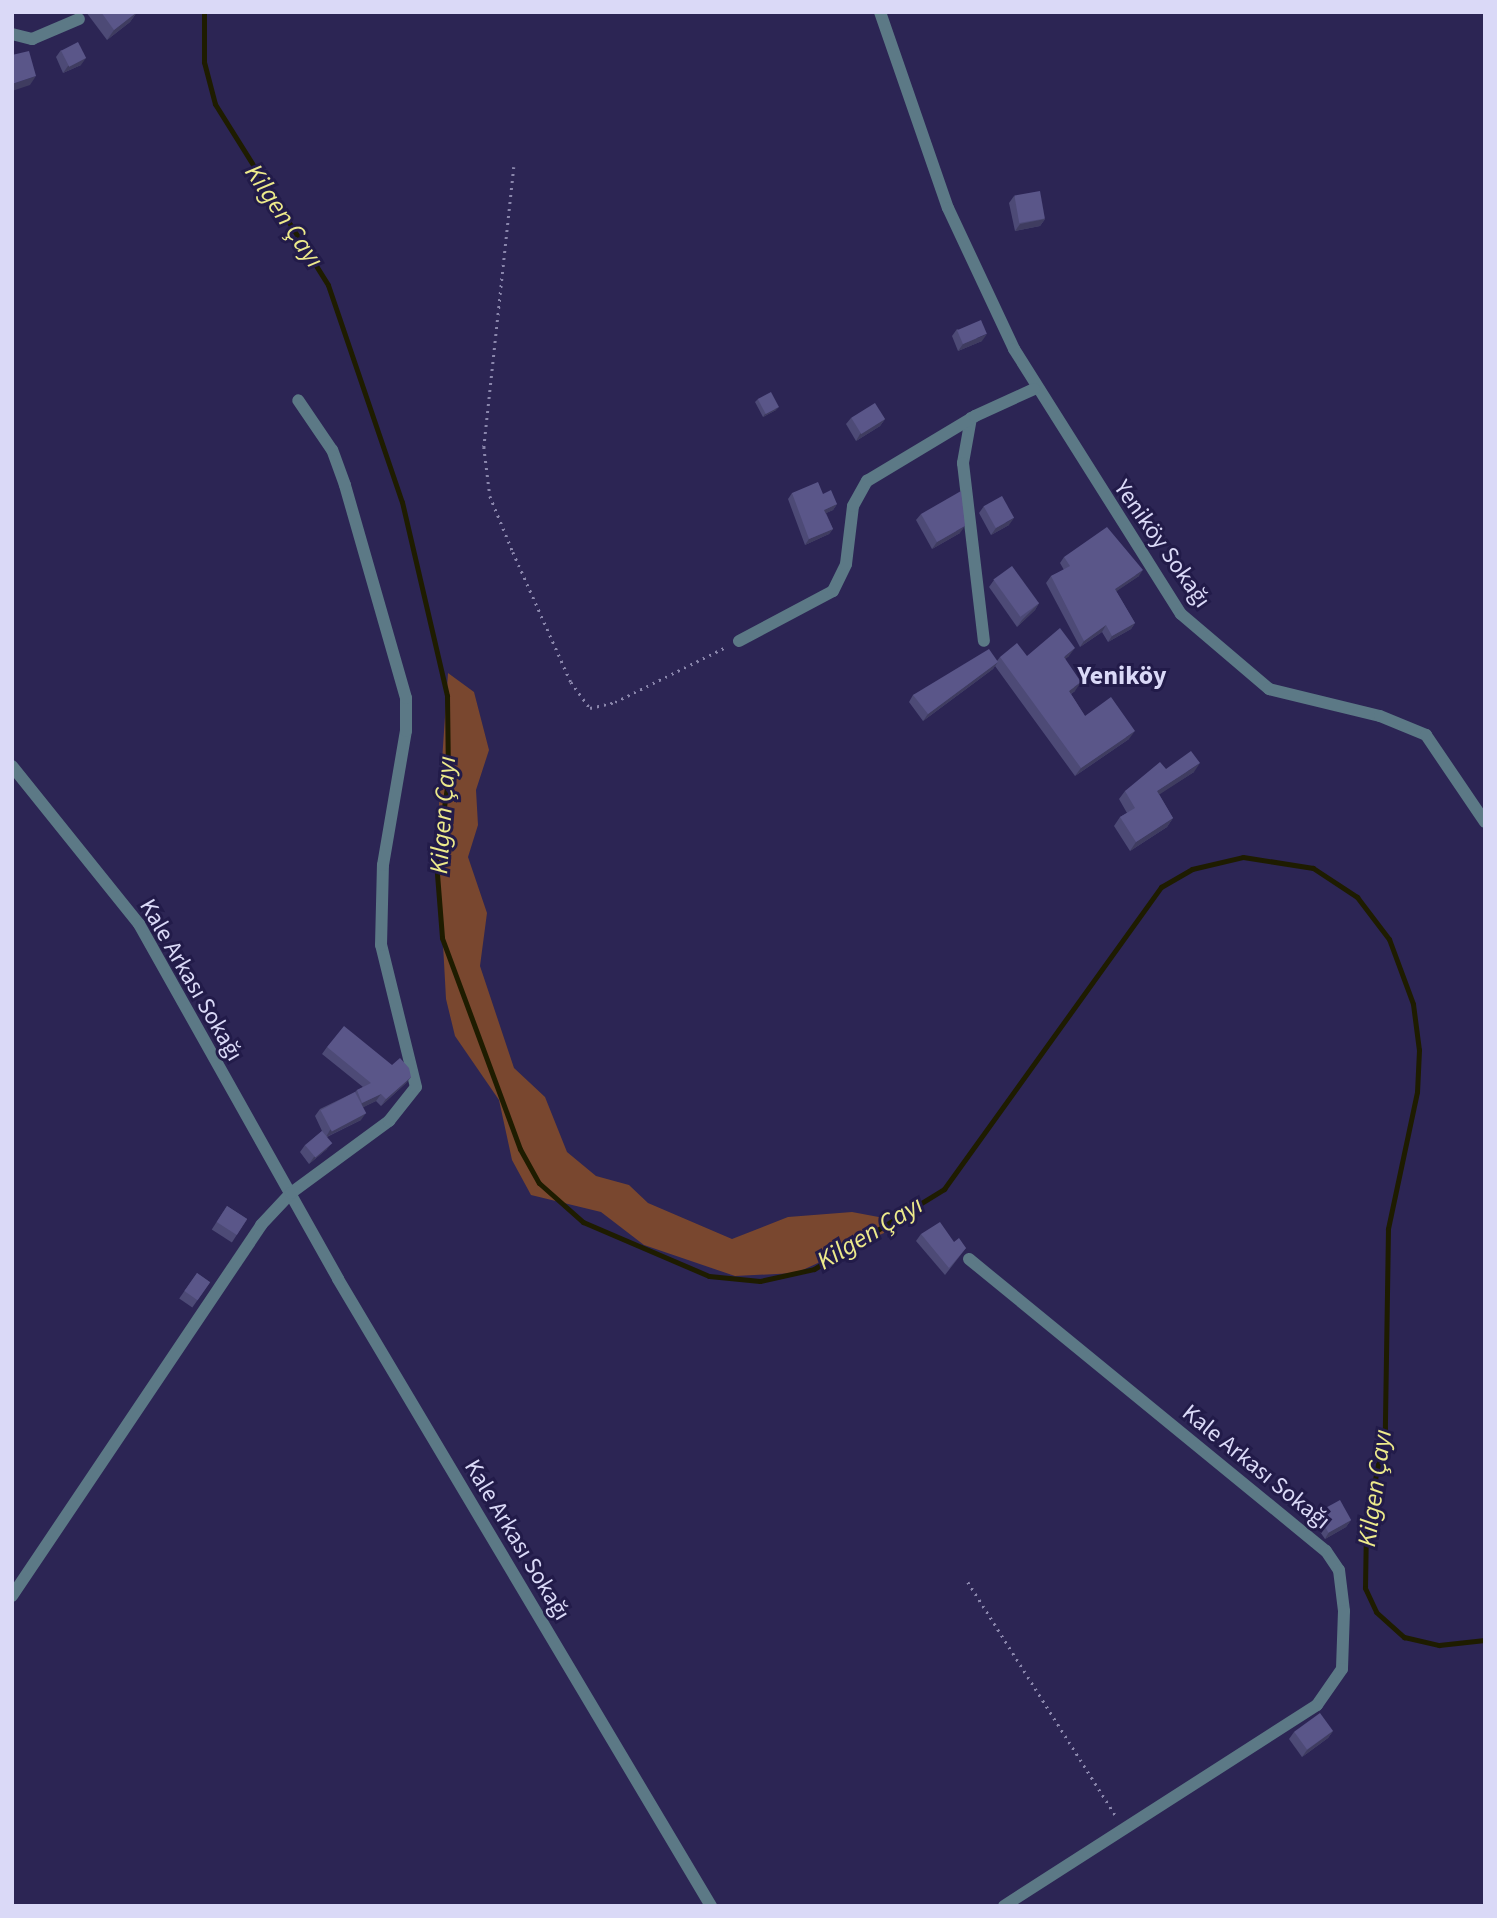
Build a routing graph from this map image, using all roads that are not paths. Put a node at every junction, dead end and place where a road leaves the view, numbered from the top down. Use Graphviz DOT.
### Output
graph roads {
  1 [pos="880,12"];
  2 [pos="79,19"];
  3 [pos="12,34"];
  4 [pos="1034,389"];
  5 [pos="298,400"];
  6 [pos="971,418"];
  7 [pos="984,640"];
  8 [pos="739,641"];
  9 [pos="12,766"];
  10 [pos="1485,822"];
  11 [pos="291,1193"];
  12 [pos="969,1259"];
  13 [pos="12,1596"];
  14 [pos="711,1906"];
  15 [pos="1004,1906"];
  1 -- 4 [label="street, Yeniköy Sokağı"];
  2 -- 3 [label="street"];
  4 -- 6 [label="street"];
  4 -- 10 [label="street, Yeniköy Sokağı"];
  5 -- 11 [label="street"];
  6 -- 7 [label="street"];
  6 -- 8 [label="street"];
  9 -- 11 [label="street, Kale Arkası Sokağı"];
  11 -- 13 [label="street"];
  11 -- 14 [label="street, Kale Arkası Sokağı"];
  12 -- 15 [label="street, Kale Arkası Sokağı"];
}
